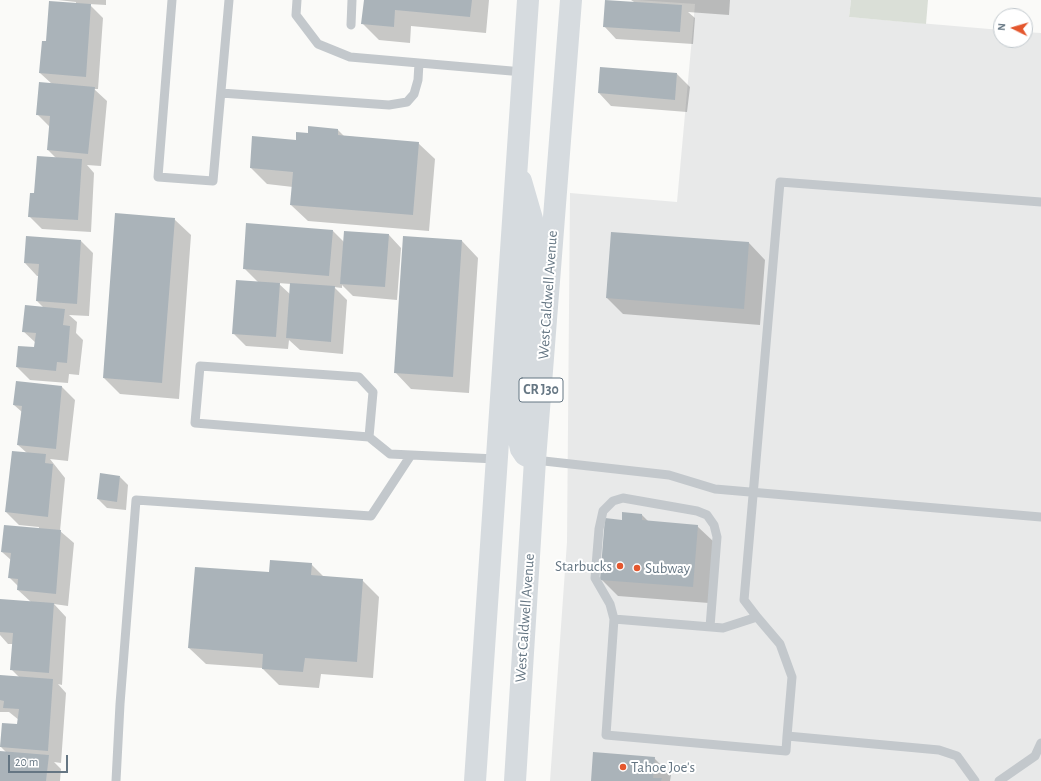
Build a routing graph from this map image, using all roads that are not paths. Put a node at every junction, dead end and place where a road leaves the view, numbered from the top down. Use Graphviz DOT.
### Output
graph roads {
  1 [pos="172,0"];
  2 [pos="229,0"];
  3 [pos="297,0"];
  4 [pos="352,0"];
  5 [pos="528,0"];
  6 [pos="571,0"];
  7 [pos="351,25"];
  8 [pos="419,63"];
  9 [pos="523,72"];
  10 [pos="221,92"];
  11 [pos="516,166"];
  12 [pos="1041,202"];
  13 [pos="369,437"];
  14 [pos="411,455"];
  15 [pos="496,459"];
  16 [pos="535,460"];
  17 [pos="754,493"];
  18 [pos="1041,517"];
  19 [pos="757,617"];
  20 [pos="614,619"];
  21 [pos="710,627"];
  22 [pos="787,736"];
  23 [pos="1041,743"];
  24 [pos="116,781"];
  25 [pos="475,781"];
  26 [pos="515,781"];
  27 [pos="975,781"];
  28 [pos="999,781"];
  1 -- 10 [label="lane"];
  2 -- 10 [label="lane"];
  3 -- 8 [label="lane"];
  4 -- 7 [label="lane"];
  5 -- 9 [label="main road, CR J30"];
  6 -- 16 [label="main road, West Caldwell Avenue / CR J30"];
  8 -- 9 [label="lane"];
  8 -- 10 [label="lane"];
  9 -- 11 [label="main road, CR J30"];
  11 -- 15 [label="main road, CR J30"];
  11 -- 16 [label="main road"];
  12 -- 17 [label="lane"];
  13 -- 13 [label="lane"];
  13 -- 14 [label="lane"];
  14 -- 15 [label="lane"];
  14 -- 24 [label="lane"];
  15 -- 25 [label="main road, CR J30"];
  16 -- 17 [label="lane"];
  16 -- 26 [label="main road, West Caldwell Avenue / CR J30"];
  17 -- 18 [label="lane"];
  17 -- 19 [label="lane"];
  19 -- 21 [label="lane"];
  19 -- 22 [label="lane"];
  20 -- 21 [label="lane"];
  20 -- 21 [label="lane"];
  20 -- 22 [label="lane"];
  22 -- 27 [label="lane"];
  23 -- 28 [label="lane"];
}
